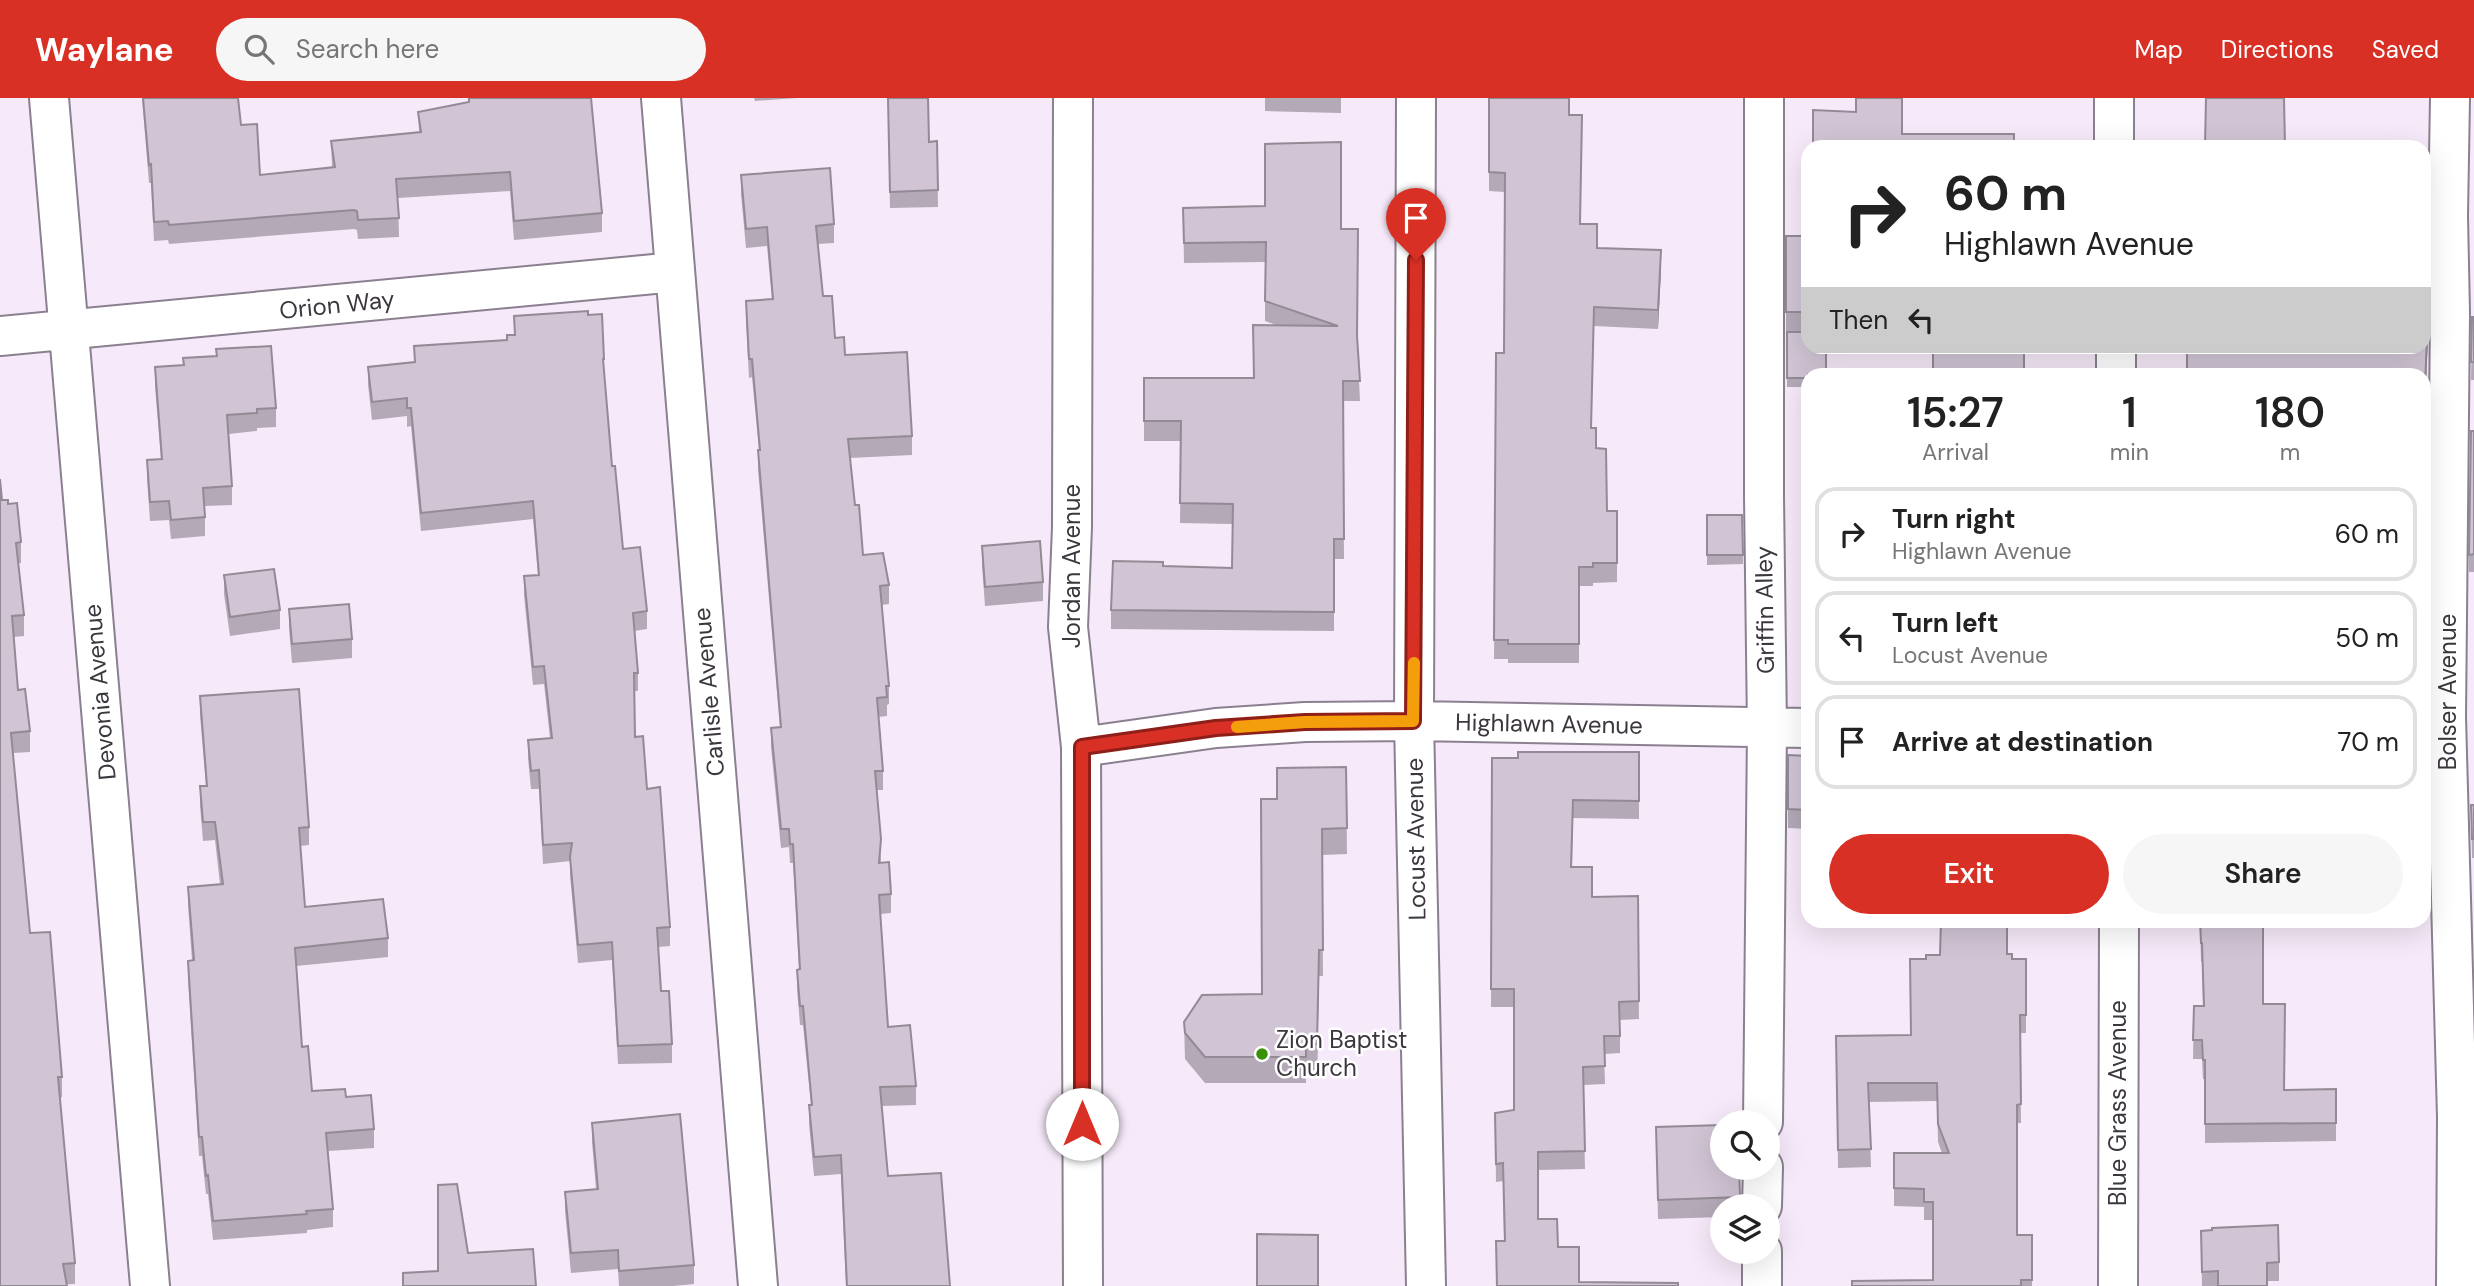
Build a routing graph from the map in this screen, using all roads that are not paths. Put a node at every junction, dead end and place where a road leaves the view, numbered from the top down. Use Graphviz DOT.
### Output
graph roads {
  1 [pos="49,98"];
  2 [pos="661,98"];
  3 [pos="1073,98"];
  4 [pos="1416,98"];
  5 [pos="1764,98"];
  6 [pos="2114,98"];
  7 [pos="2450,98"];
  8 [pos="2114,140"];
  9 [pos="674,272"];
  10 [pos="2462,313"];
  11 [pos="69,331"];
  12 [pos="0,336"];
  13 [pos="2448,718"];
  14 [pos="1413,721"];
  15 [pos="1767,728"];
  16 [pos="1801,728"];
  17 [pos="1082,747"];
  18 [pos="2119,928"];
  19 [pos="1763,1110"];
  20 [pos="2466,1117"];
  21 [pos="1762,1264"];
  22 [pos="150,1286"];
  23 [pos="758,1286"];
  24 [pos="1083,1286"];
  25 [pos="1426,1286"];
  26 [pos="1762,1286"];
  27 [pos="2118,1286"];
  28 [pos="2456,1286"];
  1 -- 11 [label="street, Devonia Avenue"];
  2 -- 9 [label="street, Carlisle Avenue"];
  3 -- 17 [label="street, Jordan Avenue"];
  4 -- 14 [label="street, Locust Avenue"];
  5 -- 15 [label="street, Griffin Alley"];
  6 -- 8 [label="street"];
  7 -- 10 [label="street, Bolser Avenue"];
  9 -- 11 [label="street, Orion Way"];
  9 -- 23 [label="street, Carlisle Avenue"];
  10 -- 13 [label="street, Bolser Avenue"];
  11 -- 12 [label="street, Orion Way"];
  11 -- 22 [label="street, Devonia Avenue"];
  13 -- 20 [label="street, Bolser Avenue"];
  14 -- 15 [label="street, Highlawn Avenue"];
  14 -- 17 [label="street, Highlawn Avenue"];
  14 -- 25 [label="street, Locust Avenue"];
  15 -- 16 [label="street, Highlawn Avenue"];
  15 -- 19 [label="street, Griffin Alley"];
  17 -- 24 [label="street, Jordan Avenue"];
  18 -- 27 [label="street, Blue Grass Avenue"];
  20 -- 28 [label="street, Bolser Avenue"];
  21 -- 26 [label="street"];
}
